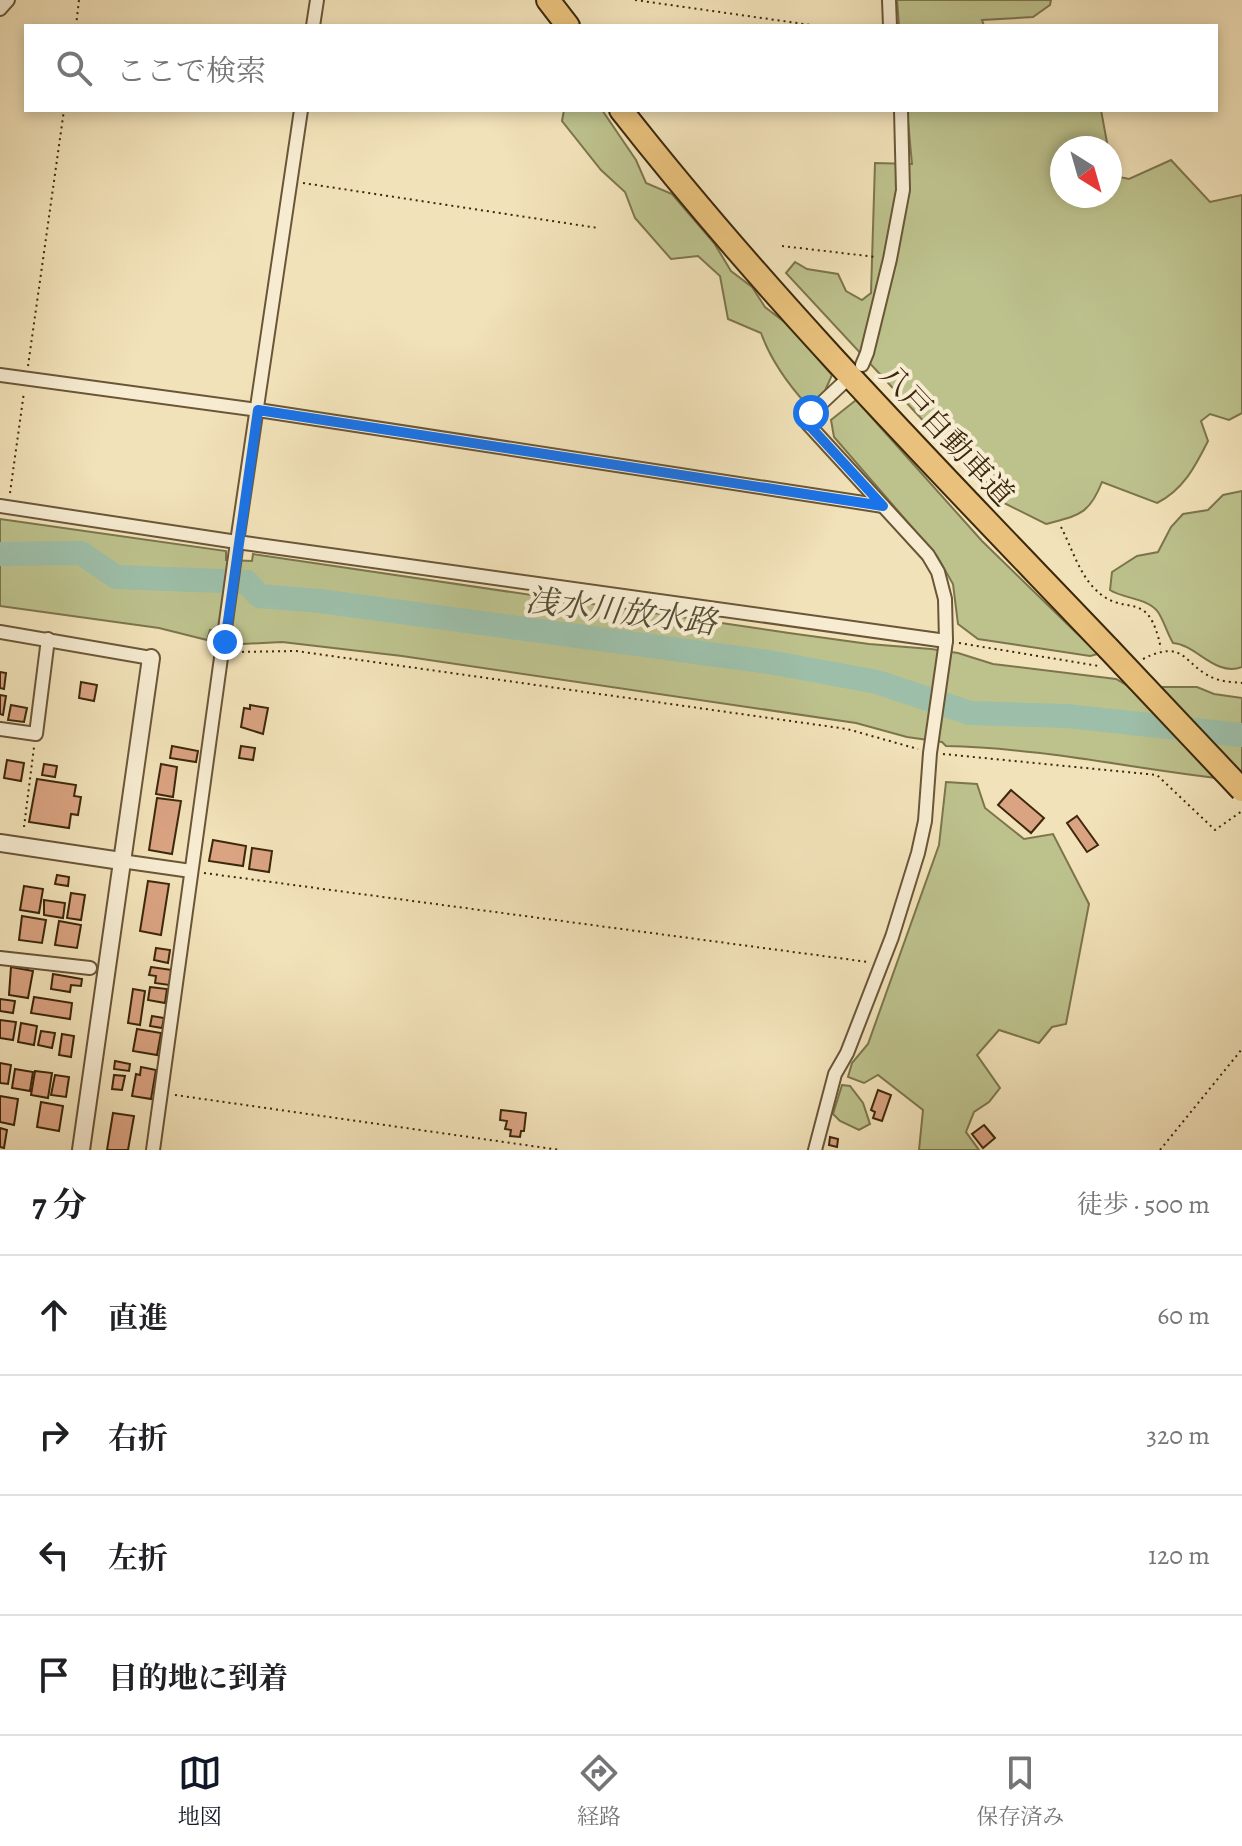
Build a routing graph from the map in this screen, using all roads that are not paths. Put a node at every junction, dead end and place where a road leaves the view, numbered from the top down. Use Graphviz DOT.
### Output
graph roads {
  1 [pos="8,0"];
  2 [pos="317,0"];
  3 [pos="536,0"];
  4 [pos="548,0"];
  5 [pos="889,0"];
  6 [pos="0,9"];
  7 [pos="313,24"];
  8 [pos="554,24"];
  9 [pos="566,24"];
  10 [pos="890,24"];
  11 [pos="301,112"];
  12 [pos="623,112"];
  13 [pos="636,112"];
  14 [pos="901,112"];
  15 [pos="862,365"];
  16 [pos="0,375"];
  17 [pos="842,384"];
  18 [pos="258,410"];
  19 [pos="4,506"];
  20 [pos="883,506"];
  21 [pos="237,542"];
  22 [pos="0,632"];
  23 [pos="48,639"];
  24 [pos="946,641"];
  25 [pos="1112,644"];
  26 [pos="151,658"];
  27 [pos="0,729"];
  28 [pos="1242,775"];
  29 [pos="1242,790"];
  30 [pos="0,843"];
  31 [pos="121,861"];
  32 [pos="191,871"];
  33 [pos="0,958"];
  34 [pos="90,968"];
  35 [pos="81,1150"];
  36 [pos="153,1150"];
  37 [pos="815,1150"];
  1 -- 6 [label="street"];
  2 -- 7 [label="street"];
  3 -- 8 [label="highway"];
  4 -- 9 [label="highway"];
  5 -- 10 [label="street"];
  11 -- 18 [label="street"];
  12 -- 25 [label="highway, 八戸自動車道"];
  13 -- 25 [label="highway, 八戸自動車道"];
  14 -- 15 [label="street"];
  16 -- 18 [label="street"];
  17 -- 20 [label="street"];
  18 -- 20 [label="street"];
  18 -- 21 [label="street"];
  19 -- 21 [label="street"];
  20 -- 24 [label="street"];
  21 -- 24 [label="street"];
  21 -- 32 [label="street"];
  22 -- 23 [label="street"];
  23 -- 26 [label="street"];
  23 -- 27 [label="street"];
  24 -- 37 [label="street"];
  25 -- 28 [label="highway, 八戸自動車道"];
  25 -- 29 [label="highway, 八戸自動車道, bridge"];
  26 -- 31 [label="street"];
  30 -- 31 [label="street"];
  31 -- 32 [label="street"];
  31 -- 35 [label="street"];
  32 -- 36 [label="street"];
  33 -- 34 [label="street"];
}
